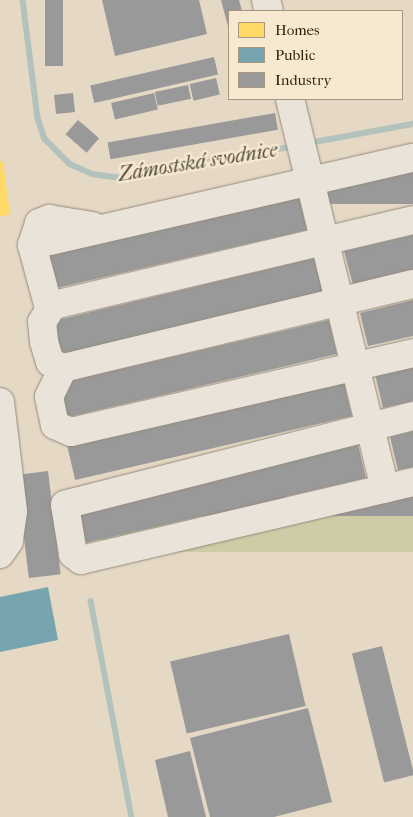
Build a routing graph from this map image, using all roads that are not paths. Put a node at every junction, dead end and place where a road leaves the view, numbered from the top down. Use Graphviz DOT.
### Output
graph roads {
  1 [pos="290,100"];
  2 [pos="413,158"];
  3 [pos="307,171"];
  4 [pos="413,220"];
  5 [pos="324,241"];
  6 [pos="413,284"];
  7 [pos="339,302"];
  8 [pos="49,308"];
  9 [pos="413,353"];
  10 [pos="355,366"];
  11 [pos="63,368"];
  12 [pos="0,402"];
  13 [pos="413,416"];
  14 [pos="370,427"];
  15 [pos="413,482"];
  16 [pos="385,489"];
  17 [pos="0,554"];
  1 -- 3 [label="street"];
  2 -- 3 [label="street"];
  3 -- 5 [label="street"];
  3 -- 8 [label="street"];
  4 -- 5 [label="street"];
  5 -- 7 [label="street"];
  5 -- 8 [label="street"];
  6 -- 7 [label="street"];
  7 -- 10 [label="street"];
  7 -- 11 [label="street"];
  8 -- 11 [label="street"];
  9 -- 10 [label="street"];
  10 -- 11 [label="street"];
  10 -- 14 [label="street"];
  12 -- 17 [label="street"];
  13 -- 14 [label="street"];
  14 -- 16 [label="street"];
  14 -- 16 [label="street"];
  15 -- 16 [label="street"];
}
